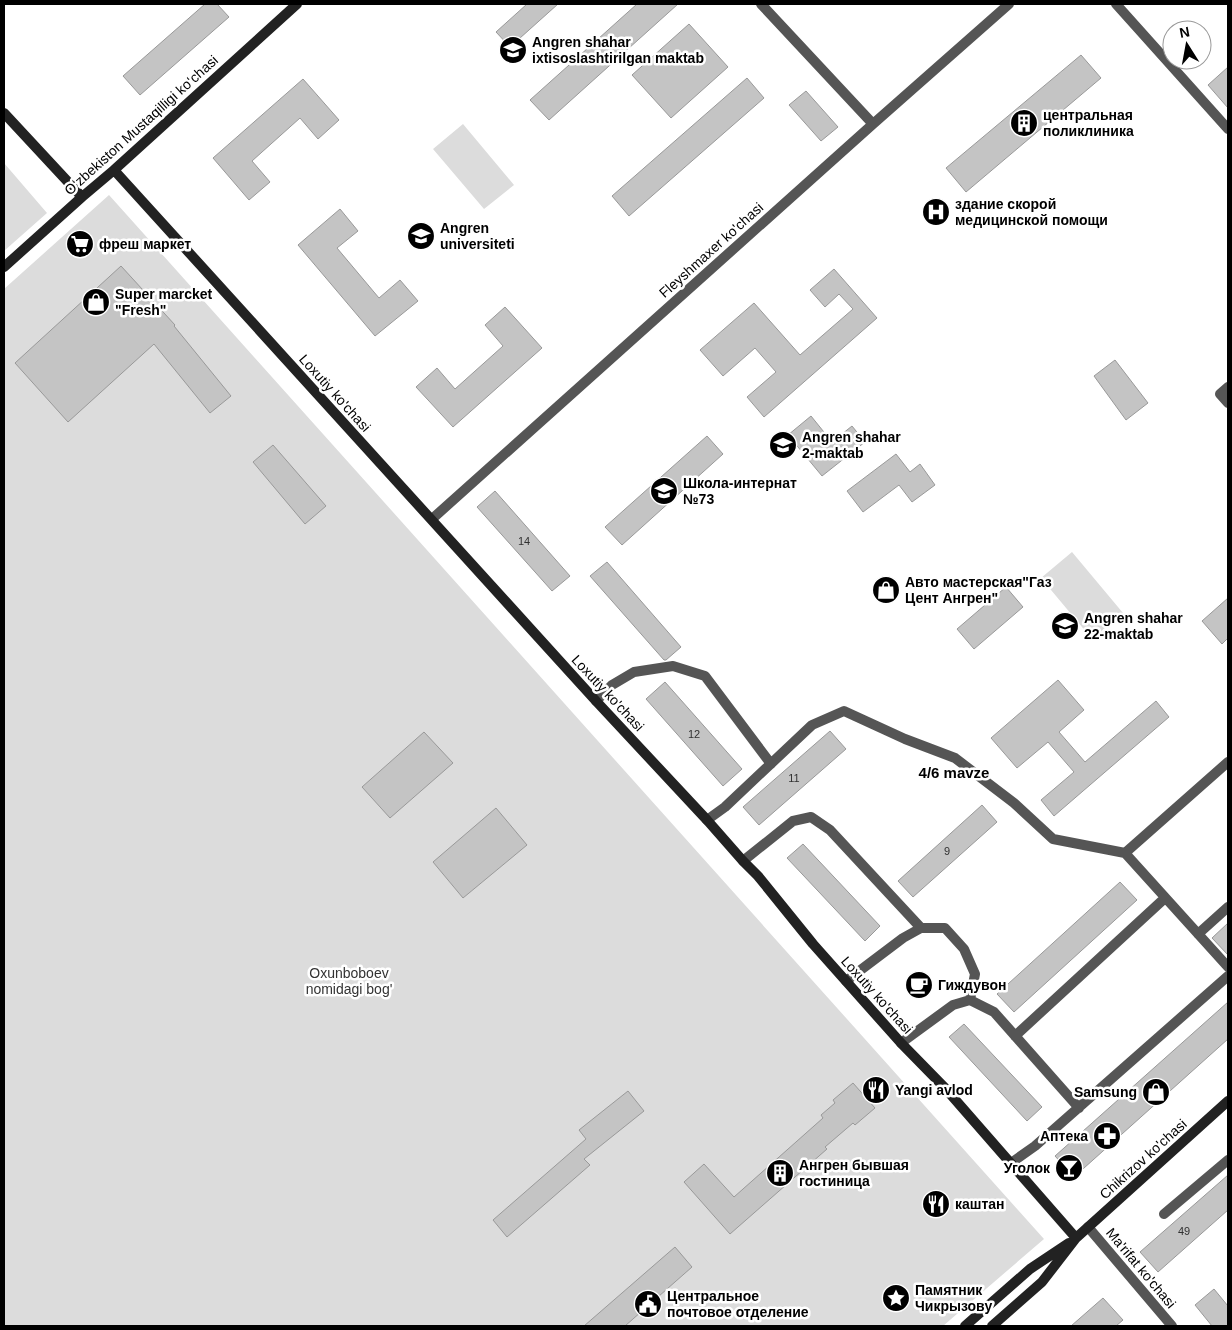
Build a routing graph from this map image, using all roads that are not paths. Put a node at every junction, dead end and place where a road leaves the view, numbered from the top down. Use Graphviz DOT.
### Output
graph roads {
  1 [pos="297,4"];
  2 [pos="760,4"];
  3 [pos="1009,4"];
  4 [pos="1116,4"];
  5 [pos="4,113"];
  6 [pos="873,124"];
  7 [pos="1228,129"];
  8 [pos="114,170"];
  9 [pos="82,197"];
  10 [pos="4,267"];
  11 [pos="1228,387"];
  12 [pos="1228,403"];
  13 [pos="432,519"];
  14 [pos="596,701"];
  15 [pos="1228,762"];
  16 [pos="772,764"];
  17 [pos="707,820"];
  18 [pos="1125,853"];
  19 [pos="743,861"];
  20 [pos="1165,898"];
  21 [pos="1228,907"];
  22 [pos="921,928"];
  23 [pos="1198,934"];
  24 [pos="1228,967"];
  25 [pos="1228,976"];
  26 [pos="846,981"];
  27 [pos="970,1000"];
  28 [pos="1015,1036"];
  29 [pos="901,1043"];
  30 [pos="1228,1101"];
  31 [pos="1079,1108"];
  32 [pos="1228,1160"];
  33 [pos="1011,1163"];
  34 [pos="1164,1214"];
  35 [pos="1088,1227"];
  36 [pos="1076,1238"];
  37 [pos="965,1326"];
  38 [pos="992,1326"];
  39 [pos="1172,1326"];
  1 -- 8 [label="street, O‘zbekiston Mustaqilligi ko‘chasi"];
  2 -- 6 [label="street"];
  3 -- 6 [label="street, Fleyshmaxer ko'chasi"];
  4 -- 7 [label="street"];
  5 -- 9 [label="street"];
  6 -- 13 [label="street, Fleyshmaxer ko'chasi"];
  8 -- 9 [label="street, O‘zbekiston Mustaqilligi ko‘chasi"];
  8 -- 13 [label="street, Loxutiy ko'chasi"];
  9 -- 10 [label="street, O‘zbekiston Mustaqilligi ko‘chasi"];
  11 -- 12 [label="street"];
  13 -- 14 [label="street, Loxutiy ko'chasi"];
  14 -- 16 [label="street"];
  14 -- 17 [label="street, Loxutiy ko'chasi"];
  15 -- 18 [label="street"];
  16 -- 17 [label="street"];
  16 -- 18 [label="street"];
  17 -- 19 [label="street, Loxutiy ko'chasi"];
  18 -- 20 [label="street"];
  19 -- 22 [label="street"];
  19 -- 26 [label="street, Loxutiy ko'chasi"];
  20 -- 23 [label="street"];
  20 -- 28 [label="street"];
  21 -- 23 [label="street"];
  22 -- 26 [label="street"];
  22 -- 27 [label="street"];
  23 -- 24 [label="street"];
  25 -- 31 [label="street"];
  26 -- 29 [label="street, Loxutiy ko'chasi"];
  27 -- 28 [label="street"];
  27 -- 29 [label="street"];
  28 -- 31 [label="street"];
  29 -- 33 [label="street, Loxutiy ko'chasi"];
  30 -- 35 [label="street, Chikrizov ko'chasi"];
  31 -- 33 [label="street"];
  32 -- 34 [label="street"];
  33 -- 36 [label="street, Loxutiy ko'chasi"];
  35 -- 36 [label="street, Chikrizov ko'chasi"];
  35 -- 39 [label="street, Ma'rifat ko'chasi"];
  36 -- 37 [label="street, Chikrizov ko'chasi"];
  36 -- 38 [label="street, Chikrizov ko'chasi"];
}
